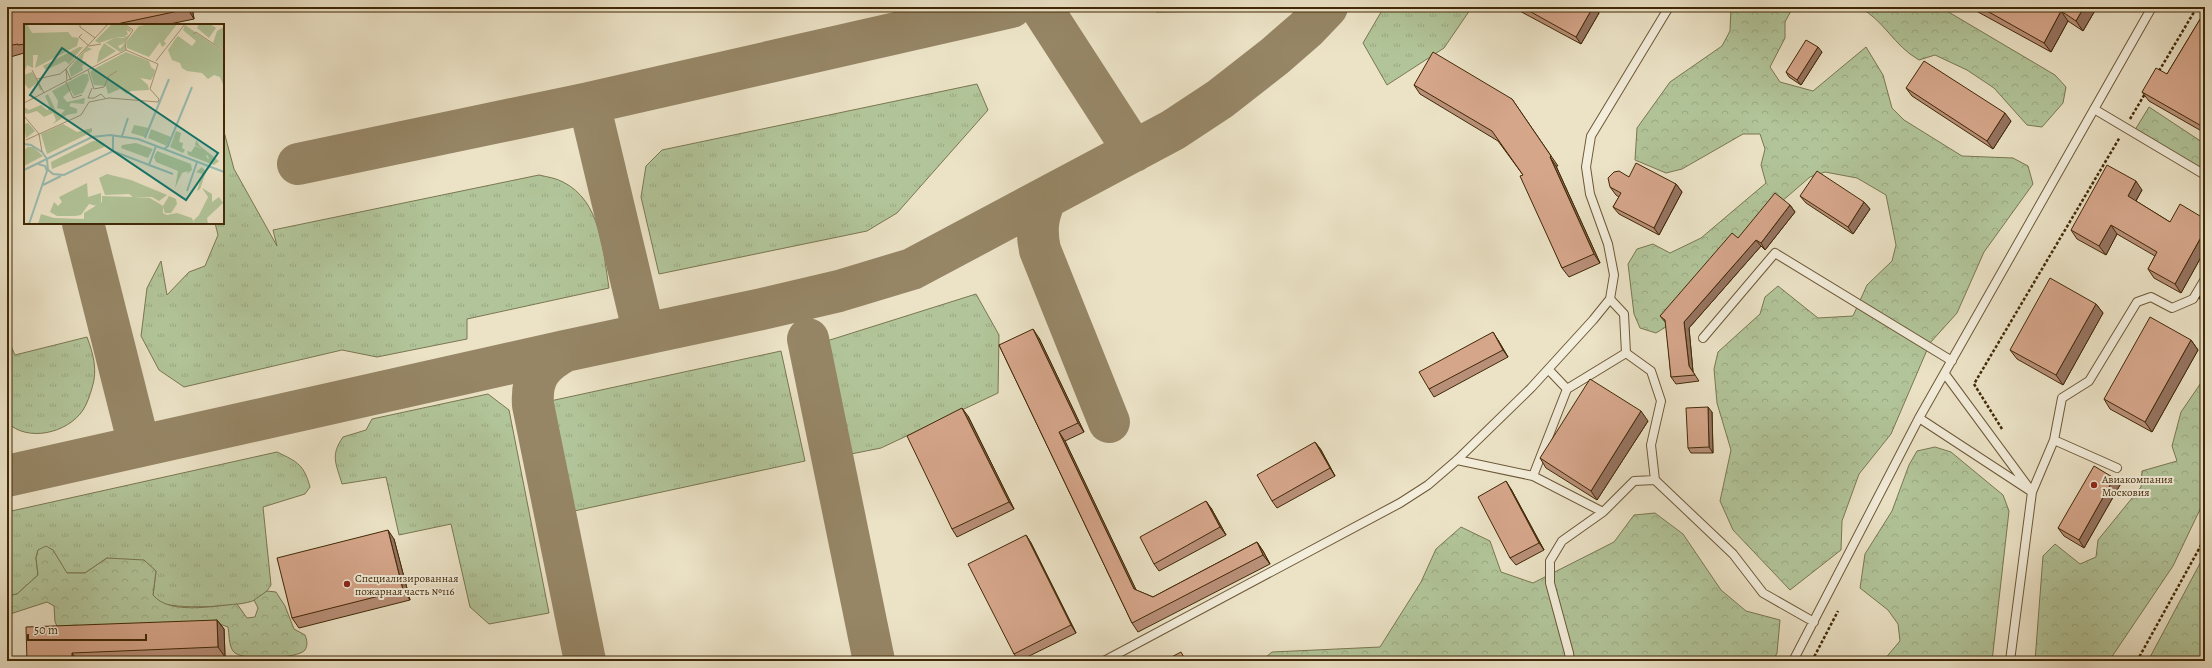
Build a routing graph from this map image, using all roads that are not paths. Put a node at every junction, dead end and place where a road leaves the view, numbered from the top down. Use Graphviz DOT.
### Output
graph roads {
  1 [pos="1669,7"];
  2 [pos="2152,7"];
  3 [pos="2094,109"];
  4 [pos="2205,175"];
  5 [pos="2205,279"];
  6 [pos="1610,298"];
  7 [pos="1703,338"];
  8 [pos="1626,353"];
  9 [pos="1952,361"];
  10 [pos="1549,370"];
  11 [pos="1945,374"];
  12 [pos="1567,390"];
  13 [pos="1919,418"];
  14 [pos="2054,440"];
  15 [pos="1457,460"];
  16 [pos="2117,468"];
  17 [pos="1533,476"];
  18 [pos="1655,480"];
  19 [pos="2032,492"];
  20 [pos="1603,512"];
  21 [pos="1814,622"];
  22 [pos="1104,661"];
  23 [pos="1570,661"];
  24 [pos="1793,661"];
  25 [pos="2010,661"];
  1 -- 6 [label="lane"];
  2 -- 3 [label="lane"];
  3 -- 4 [label="lane"];
  3 -- 9 [label="lane"];
  5 -- 14 [label="lane"];
  6 -- 8 [label="lane"];
  6 -- 10 [label="lane"];
  7 -- 9 [label="lane"];
  8 -- 12 [label="lane"];
  8 -- 18 [label="lane"];
  9 -- 11 [label="lane"];
  10 -- 12 [label="lane"];
  10 -- 15 [label="lane"];
  11 -- 13 [label="lane"];
  11 -- 19 [label="lane"];
  12 -- 17 [label="lane"];
  13 -- 19 [label="lane"];
  13 -- 21 [label="lane"];
  14 -- 16 [label="lane"];
  14 -- 19 [label="lane"];
  15 -- 17 [label="lane"];
  15 -- 22 [label="lane"];
  17 -- 20 [label="lane"];
  18 -- 20 [label="lane"];
  18 -- 21 [label="lane"];
  19 -- 25 [label="lane"];
  20 -- 23 [label="lane"];
  21 -- 24 [label="lane"];
}
